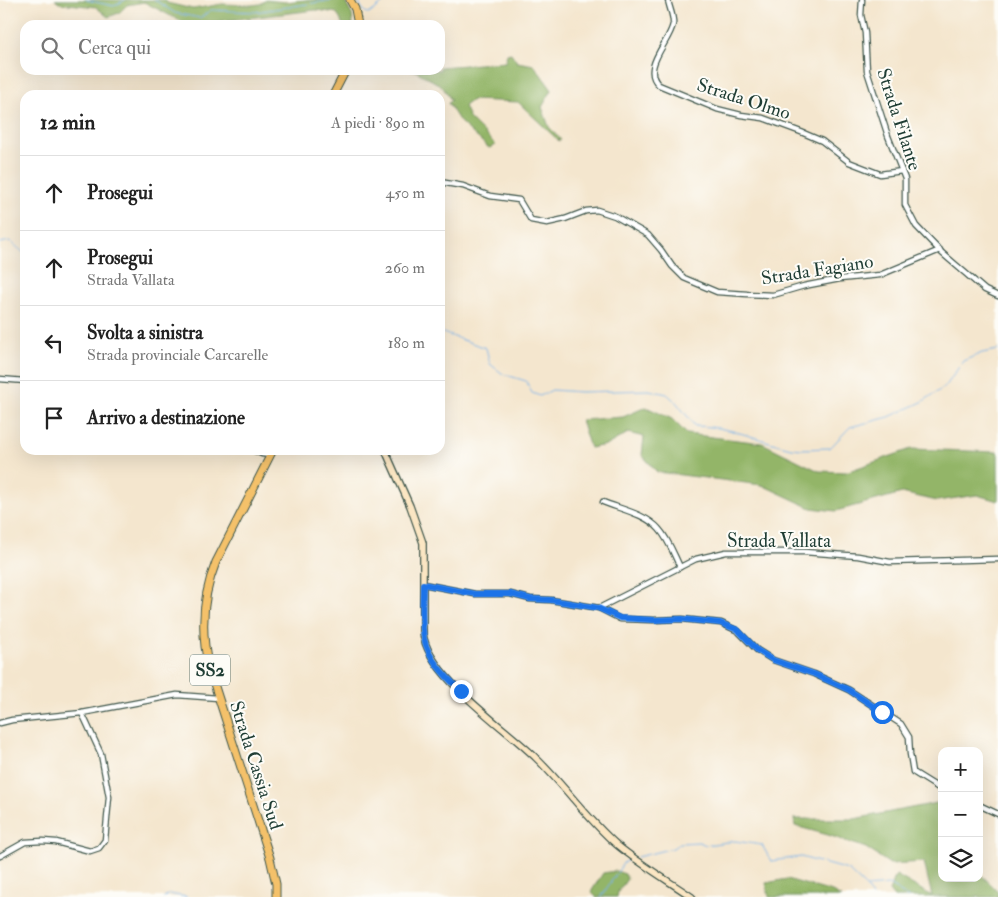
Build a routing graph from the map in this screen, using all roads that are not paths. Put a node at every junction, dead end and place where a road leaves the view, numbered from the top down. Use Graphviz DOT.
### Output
graph roads {
  1 [pos="350,0"];
  2 [pos="668,0"];
  3 [pos="862,0"];
  4 [pos="357,20"];
  5 [pos="343,75"];
  6 [pos="336,90"];
  7 [pos="902,170"];
  8 [pos="445,183"];
  9 [pos="940,250"];
  10 [pos="998,296"];
  11 [pos="0,379"];
  12 [pos="20,381"];
  13 [pos="271,455"];
  14 [pos="387,455"];
  15 [pos="603,502"];
  16 [pos="998,559"];
  17 [pos="680,567"];
  18 [pos="423,584"];
  19 [pos="598,608"];
  20 [pos="218,698"];
  21 [pos="82,713"];
  22 [pos="0,723"];
  23 [pos="938,787"];
  24 [pos="983,807"];
  25 [pos="998,814"];
  26 [pos="0,856"];
  27 [pos="276,897"];
  28 [pos="692,897"];
  1 -- 4 [label="main road"];
  2 -- 7 [label="street, Strada Olmo"];
  3 -- 7 [label="street, Strada Filante"];
  5 -- 6 [label="main road"];
  7 -- 9 [label="street, Strada Filante"];
  8 -- 9 [label="street, Strada Fagiano"];
  9 -- 10 [label="street, Strada Filante"];
  11 -- 12 [label="street"];
  13 -- 20 [label="main road, Strada Cassia Sud / SS2"];
  14 -- 18 [label="main road"];
  15 -- 17 [label="street"];
  16 -- 17 [label="street, Strada Vallata"];
  17 -- 19 [label="street, Strada Vallata"];
  18 -- 19 [label="street"];
  18 -- 28 [label="main road"];
  19 -- 23 [label="street"];
  20 -- 21 [label="street"];
  20 -- 27 [label="main road, Strada Cassia Sud / SS2"];
  21 -- 22 [label="street"];
  21 -- 26 [label="street"];
  24 -- 25 [label="street"];
}
